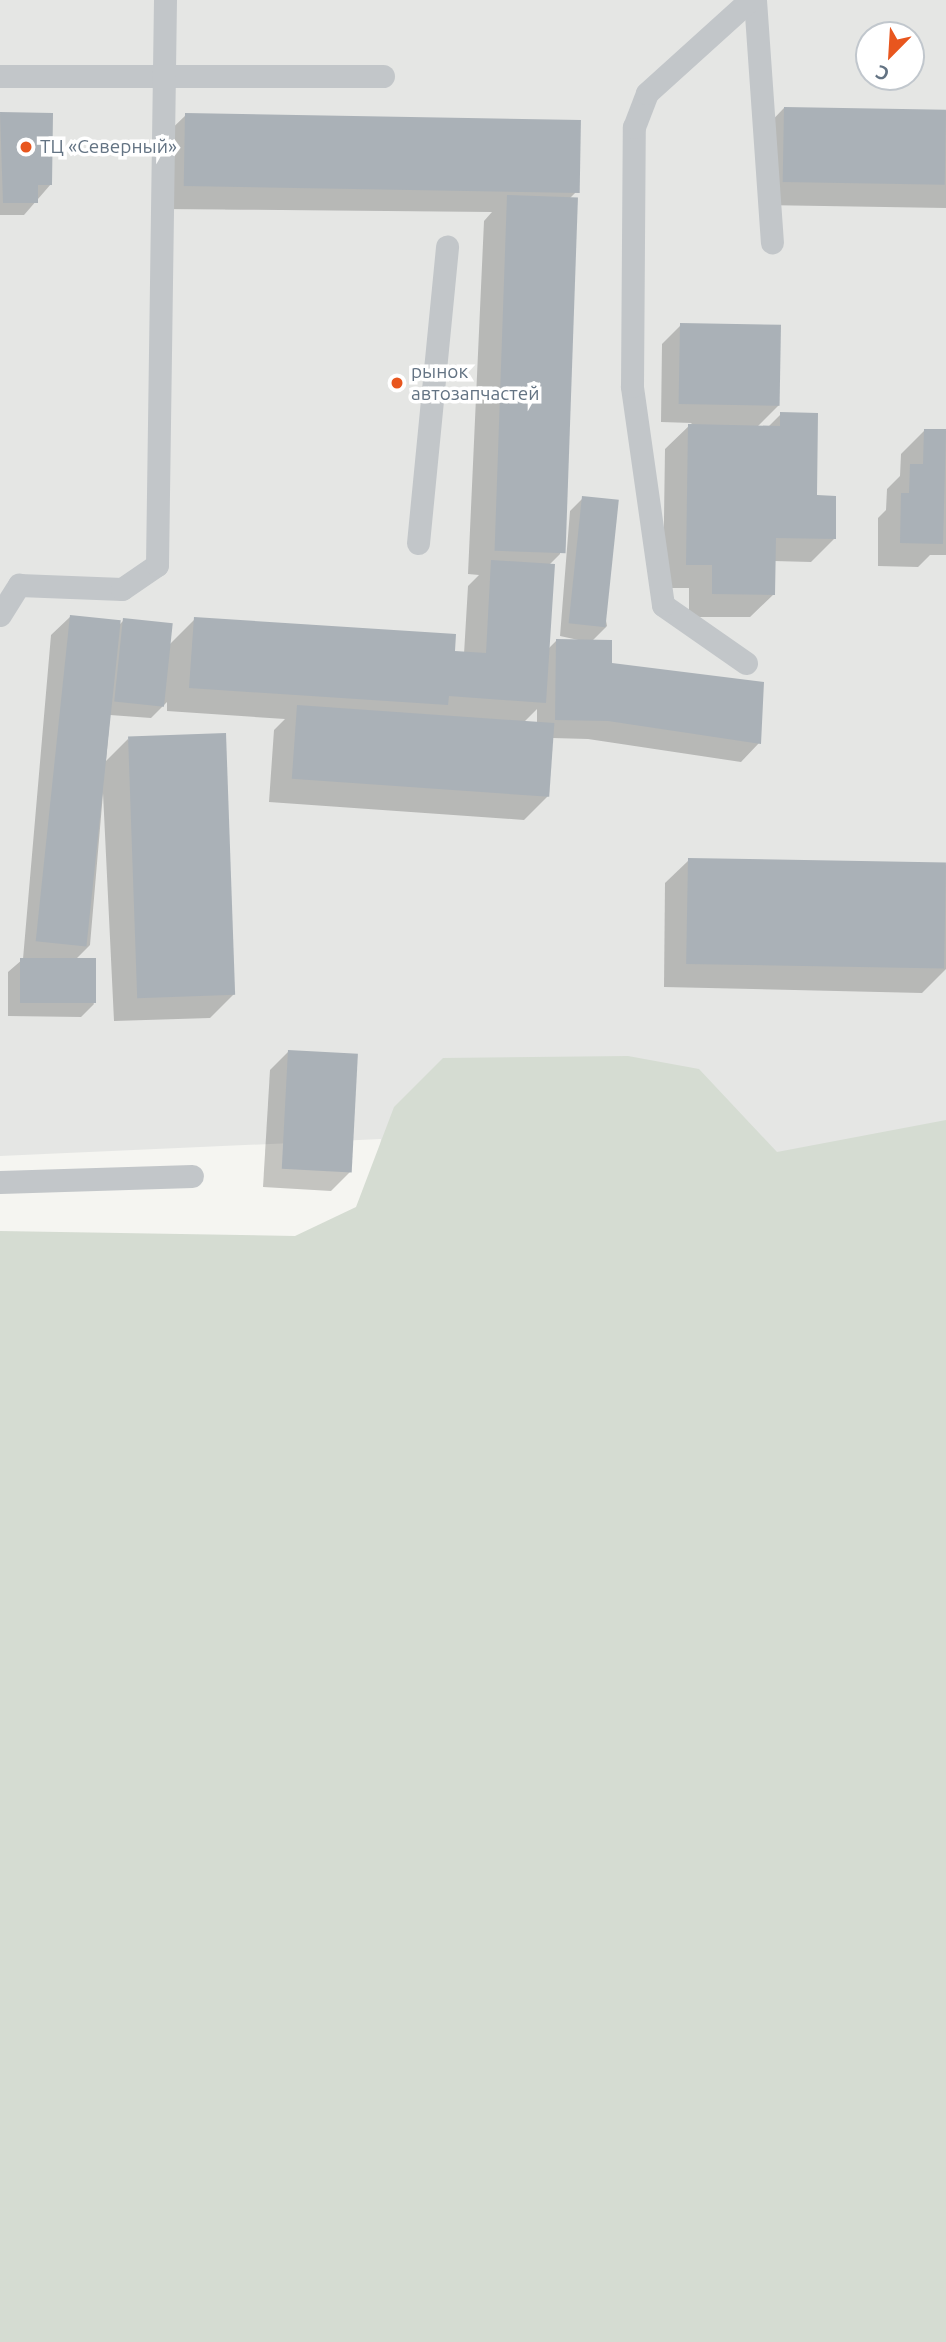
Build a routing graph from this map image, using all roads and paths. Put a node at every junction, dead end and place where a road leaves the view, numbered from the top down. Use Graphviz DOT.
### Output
graph roads {
  1 [pos="165,0"];
  2 [pos="753,0"];
  3 [pos="0,76"];
  4 [pos="383,76"];
  5 [pos="163,78"];
  6 [pos="772,242"];
  7 [pos="447,246"];
  8 [pos="418,543"];
  9 [pos="0,615"];
  10 [pos="746,663"];
  11 [pos="192,1176"];
  12 [pos="0,1182"];
  1 -- 5 [label="lane"];
  2 -- 6 [label="lane"];
  2 -- 10 [label="lane"];
  3 -- 5 [label="lane"];
  4 -- 5 [label="lane"];
  5 -- 9 [label="lane"];
  7 -- 8 [label="lane"];
  11 -- 12 [label="lane"];
}
